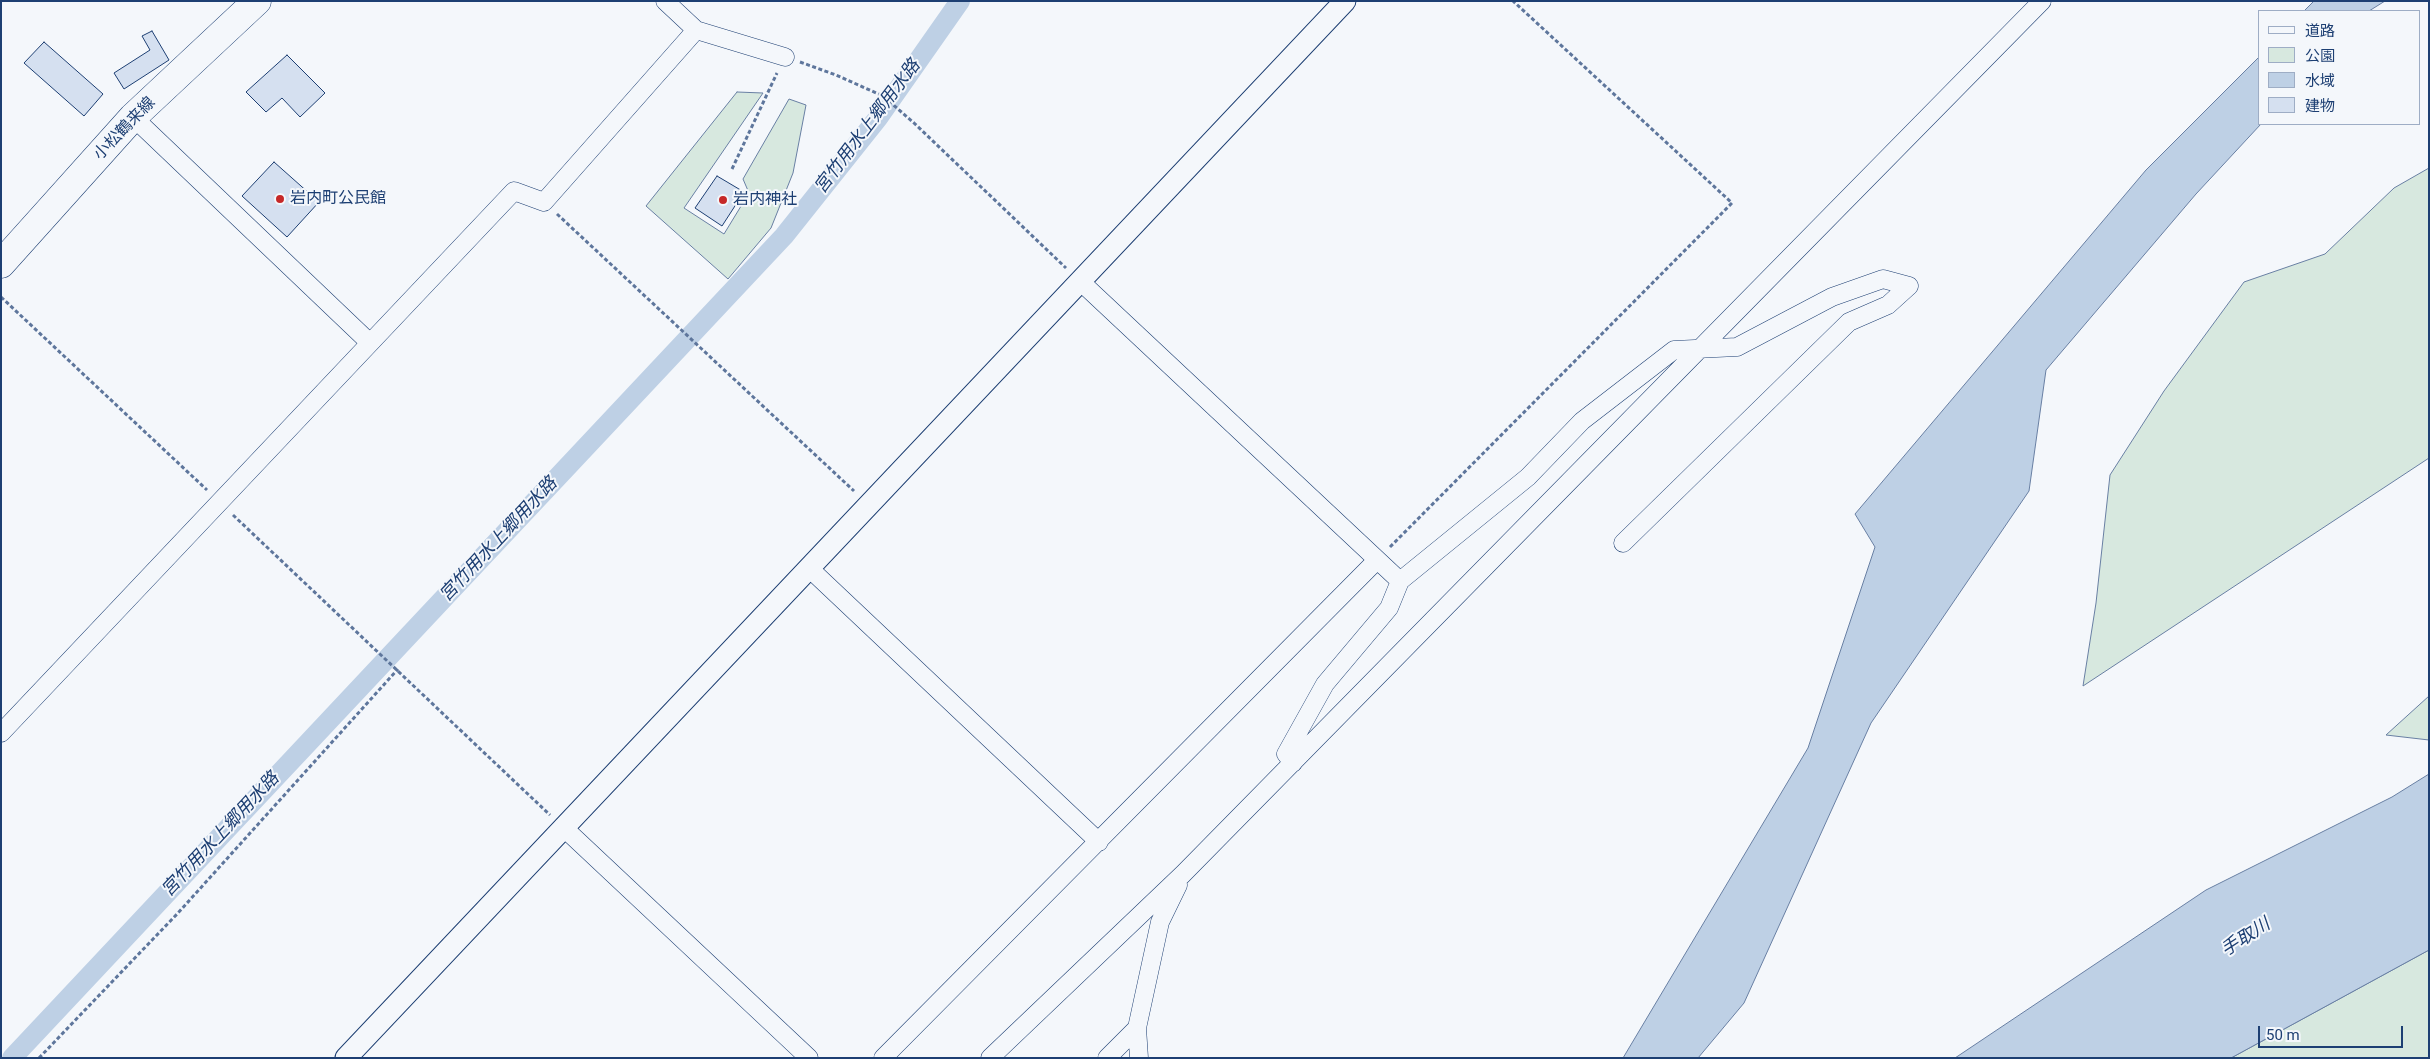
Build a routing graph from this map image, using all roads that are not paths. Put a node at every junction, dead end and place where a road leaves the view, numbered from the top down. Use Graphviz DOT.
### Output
graph roads {
  1 [pos="257,1"];
  2 [pos="665,1"];
  3 [pos="1345,1"];
  4 [pos="2042,1"];
  5 [pos="696,30"];
  6 [pos="785,57"];
  7 [pos="133,117"];
  8 [pos="1,264"];
  9 [pos="1081,282"];
  10 [pos="370,343"];
  11 [pos="1699,349"];
  12 [pos="1623,543"];
  13 [pos="1378,560"];
  14 [pos="809,568"];
  15 [pos="1400,580"];
  16 [pos="1,734"];
  17 [pos="1293,763"];
  18 [pos="563,827"];
  19 [pos="1099,842"];
  20 [pos="1183,874"];
  21 [pos="1137,1028"];
  22 [pos="346,1058"];
  23 [pos="808,1058"];
  24 [pos="883,1058"];
  25 [pos="990,1058"];
  26 [pos="1107,1058"];
  27 [pos="1138,1058"];
  1 -- 7 [label="main road, 小松鶴来線"];
  2 -- 5 [label="street"];
  3 -- 9 [label="street"];
  4 -- 11 [label="street"];
  5 -- 6 [label="street"];
  5 -- 10 [label="street"];
  7 -- 8 [label="main road, 小松鶴来線"];
  7 -- 10 [label="street"];
  9 -- 13 [label="street"];
  9 -- 14 [label="street"];
  10 -- 16 [label="street"];
  11 -- 12 [label="street"];
  11 -- 15 [label="street"];
  11 -- 17 [label="street"];
  13 -- 15 [label="street"];
  13 -- 19 [label="street"];
  14 -- 18 [label="street"];
  14 -- 19 [label="street"];
  15 -- 17 [label="street"];
  17 -- 20 [label="street"];
  18 -- 22 [label="street"];
  18 -- 23 [label="street"];
  19 -- 24 [label="street"];
  20 -- 21 [label="street"];
  20 -- 25 [label="street"];
  21 -- 26 [label="street"];
  21 -- 27 [label="street"];
}
